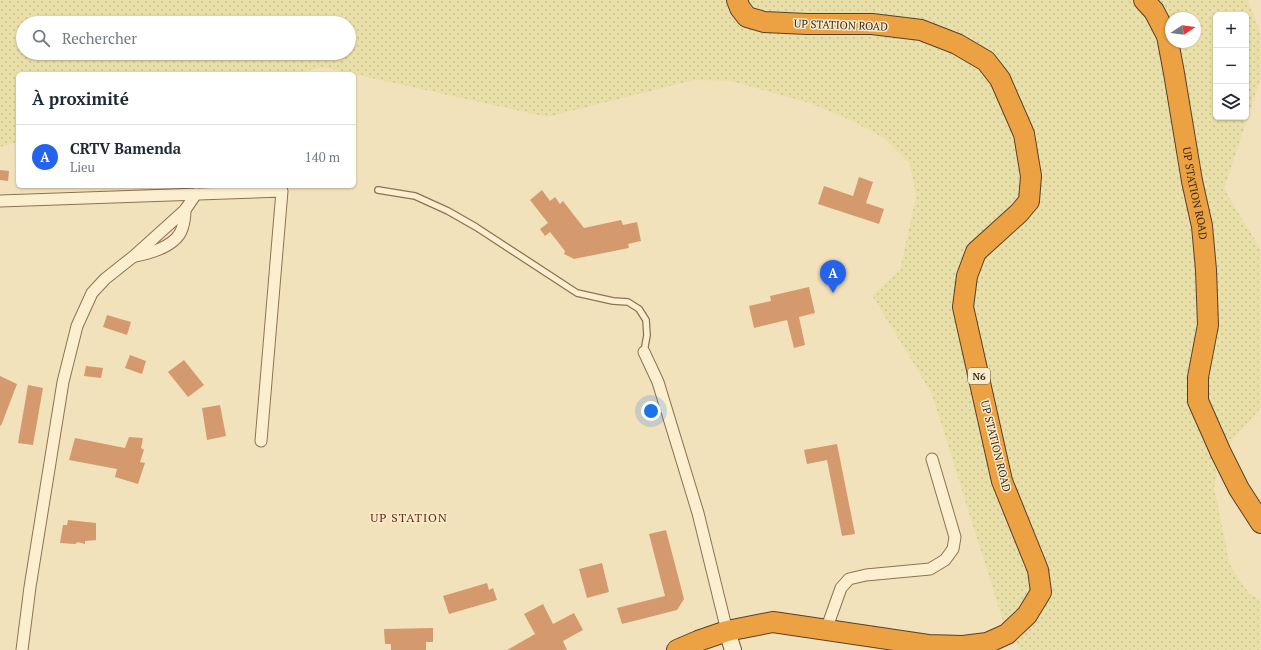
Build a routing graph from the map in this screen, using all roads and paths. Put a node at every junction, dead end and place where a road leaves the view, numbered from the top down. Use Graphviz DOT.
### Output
graph roads {
  1 [pos="737,0"];
  2 [pos="1144,0"];
  3 [pos="378,190"];
  4 [pos="196,194"];
  5 [pos="0,201"];
  6 [pos="185,210"];
  7 [pos="134,256"];
  8 [pos="644,352"];
  9 [pos="261,441"];
  10 [pos="932,459"];
  11 [pos="1261,523"];
  12 [pos="826,630"];
  13 [pos="727,631"];
  14 [pos="885,644"];
  15 [pos="22,650"];
  16 [pos="676,650"];
  17 [pos="733,650"];
  1 -- 14 [label="highway, UP STATION ROAD / N6"];
  2 -- 11 [label="highway, UP STATION ROAD"];
  3 -- 8 [label="lane"];
  4 -- 5 [label="street"];
  4 -- 6 [label="street"];
  4 -- 9 [label="street"];
  6 -- 7 [label="street"];
  6 -- 7 [label="street"];
  7 -- 15 [label="street"];
  8 -- 13 [label="street"];
  10 -- 12 [label="street"];
  12 -- 13 [label="highway, UP STATION ROAD / N6"];
  12 -- 14 [label="highway, UP STATION ROAD / N6"];
  13 -- 16 [label="highway, UP STATION ROAD / N6"];
  13 -- 17 [label="main road"];
}
